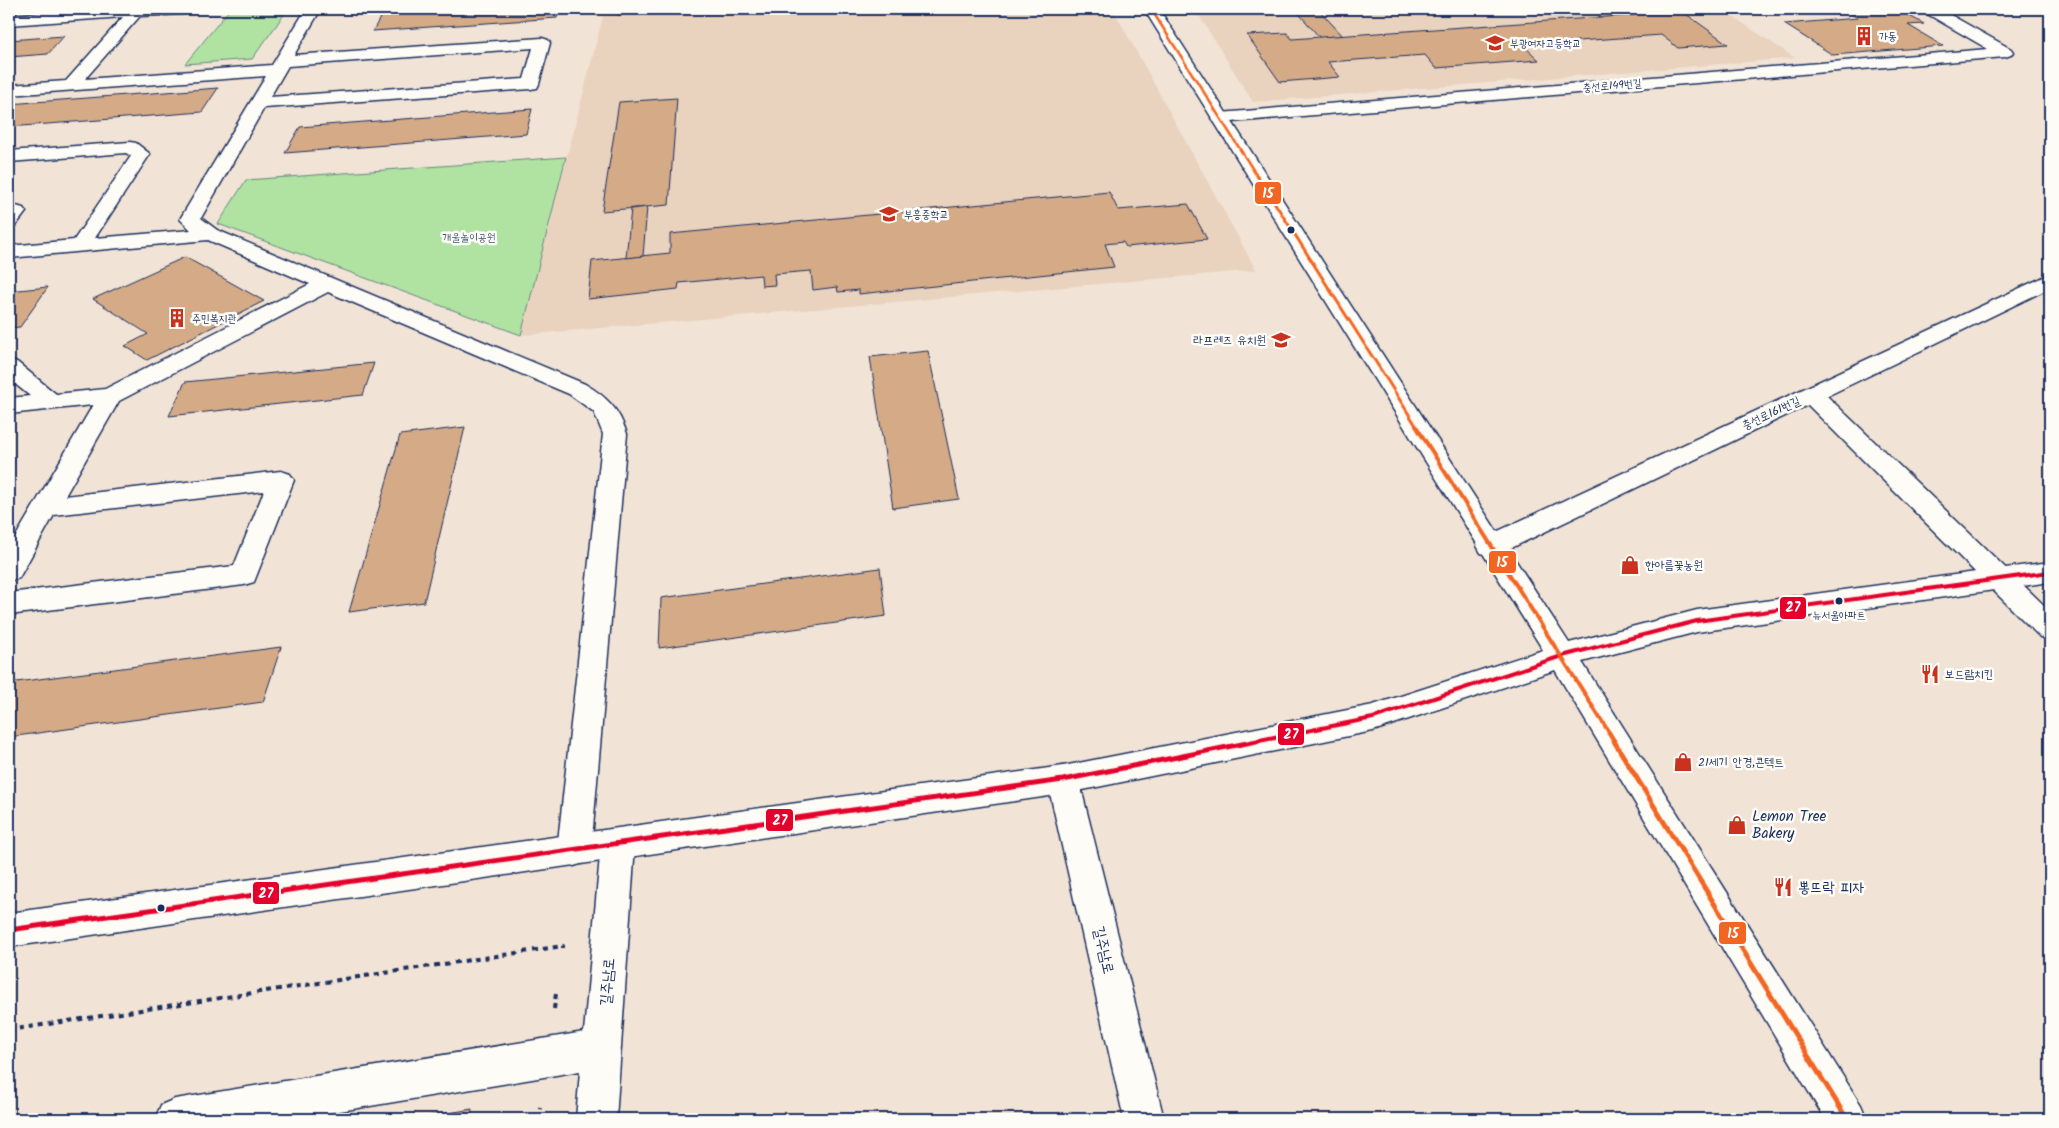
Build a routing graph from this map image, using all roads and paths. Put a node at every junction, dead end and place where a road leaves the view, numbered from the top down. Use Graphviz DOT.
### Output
graph roads {
  1 [pos="313,9"];
  2 [pos="1150,9"];
  3 [pos="1929,9"];
  4 [pos="190,11"];
  5 [pos="136,12"];
  6 [pos="9,20"];
  7 [pos="399,65"];
  8 [pos="280,66"];
  9 [pos="71,85"];
  10 [pos="9,90"];
  11 [pos="386,94"];
  12 [pos="258,103"];
  13 [pos="1220,118"];
  14 [pos="9,156"];
  15 [pos="210,234"];
  16 [pos="80,246"];
  17 [pos="9,252"];
  18 [pos="2050,280"];
  19 [pos="327,284"];
  20 [pos="9,367"];
  21 [pos="1811,394"];
  22 [pos="110,396"];
  23 [pos="50,402"];
  24 [pos="9,406"];
  25 [pos="46,507"];
  26 [pos="1491,546"];
  27 [pos="9,572"];
  28 [pos="2050,572"];
  29 [pos="2000,579"];
  30 [pos="9,604"];
  31 [pos="2050,629"];
  32 [pos="1562,656"];
  33 [pos="1063,780"];
  34 [pos="618,845"];
  35 [pos="574,851"];
  36 [pos="9,930"];
  37 [pos="562,955"];
  38 [pos="558,983"];
  39 [pos="9,1030"];
  40 [pos="601,1048"];
  41 [pos="547,1058"];
  42 [pos="175,1119"];
  43 [pos="538,1119"];
  44 [pos="596,1119"];
  45 [pos="1144,1119"];
  46 [pos="1848,1119"];
  1 -- 8 [label="street"];
  2 -- 13 [label="street"];
  3 -- 13 [label="street, 충선로149번길"];
  4 -- 5 [label="street"];
  5 -- 6 [label="street"];
  5 -- 9 [label="street"];
  7 -- 8 [label="street"];
  7 -- 11 [label="street"];
  7 -- 11 [label="street"];
  8 -- 9 [label="street"];
  8 -- 12 [label="street"];
  9 -- 10 [label="street"];
  11 -- 12 [label="street"];
  12 -- 15 [label="street"];
  13 -- 26 [label="street"];
  14 -- 16 [label="street"];
  15 -- 16 [label="street"];
  15 -- 19 [label="street"];
  16 -- 17 [label="street"];
  18 -- 21 [label="street, 충선로161번길"];
  19 -- 22 [label="street"];
  19 -- 35 [label="street"];
  20 -- 23 [label="street"];
  21 -- 26 [label="street, 충선로161번길"];
  21 -- 29 [label="street"];
  22 -- 23 [label="street"];
  22 -- 25 [label="street"];
  23 -- 24 [label="street"];
  25 -- 27 [label="street"];
  25 -- 30 [label="street"];
  26 -- 32 [label="street"];
  28 -- 29 [label="street"];
  29 -- 31 [label="street"];
  29 -- 32 [label="street"];
  32 -- 33 [label="street"];
  32 -- 46 [label="street"];
  33 -- 34 [label="street"];
  33 -- 45 [label="street, 길주남로"];
  34 -- 35 [label="street"];
  34 -- 40 [label="street, 길주남로"];
  35 -- 36 [label="street"];
  37 -- 39 [label="path"];
  38 -- 41 [label="path"];
  40 -- 41 [label="street"];
  40 -- 44 [label="street, 길주남로"];
  41 -- 42 [label="street"];
  41 -- 43 [label="path"];
}
